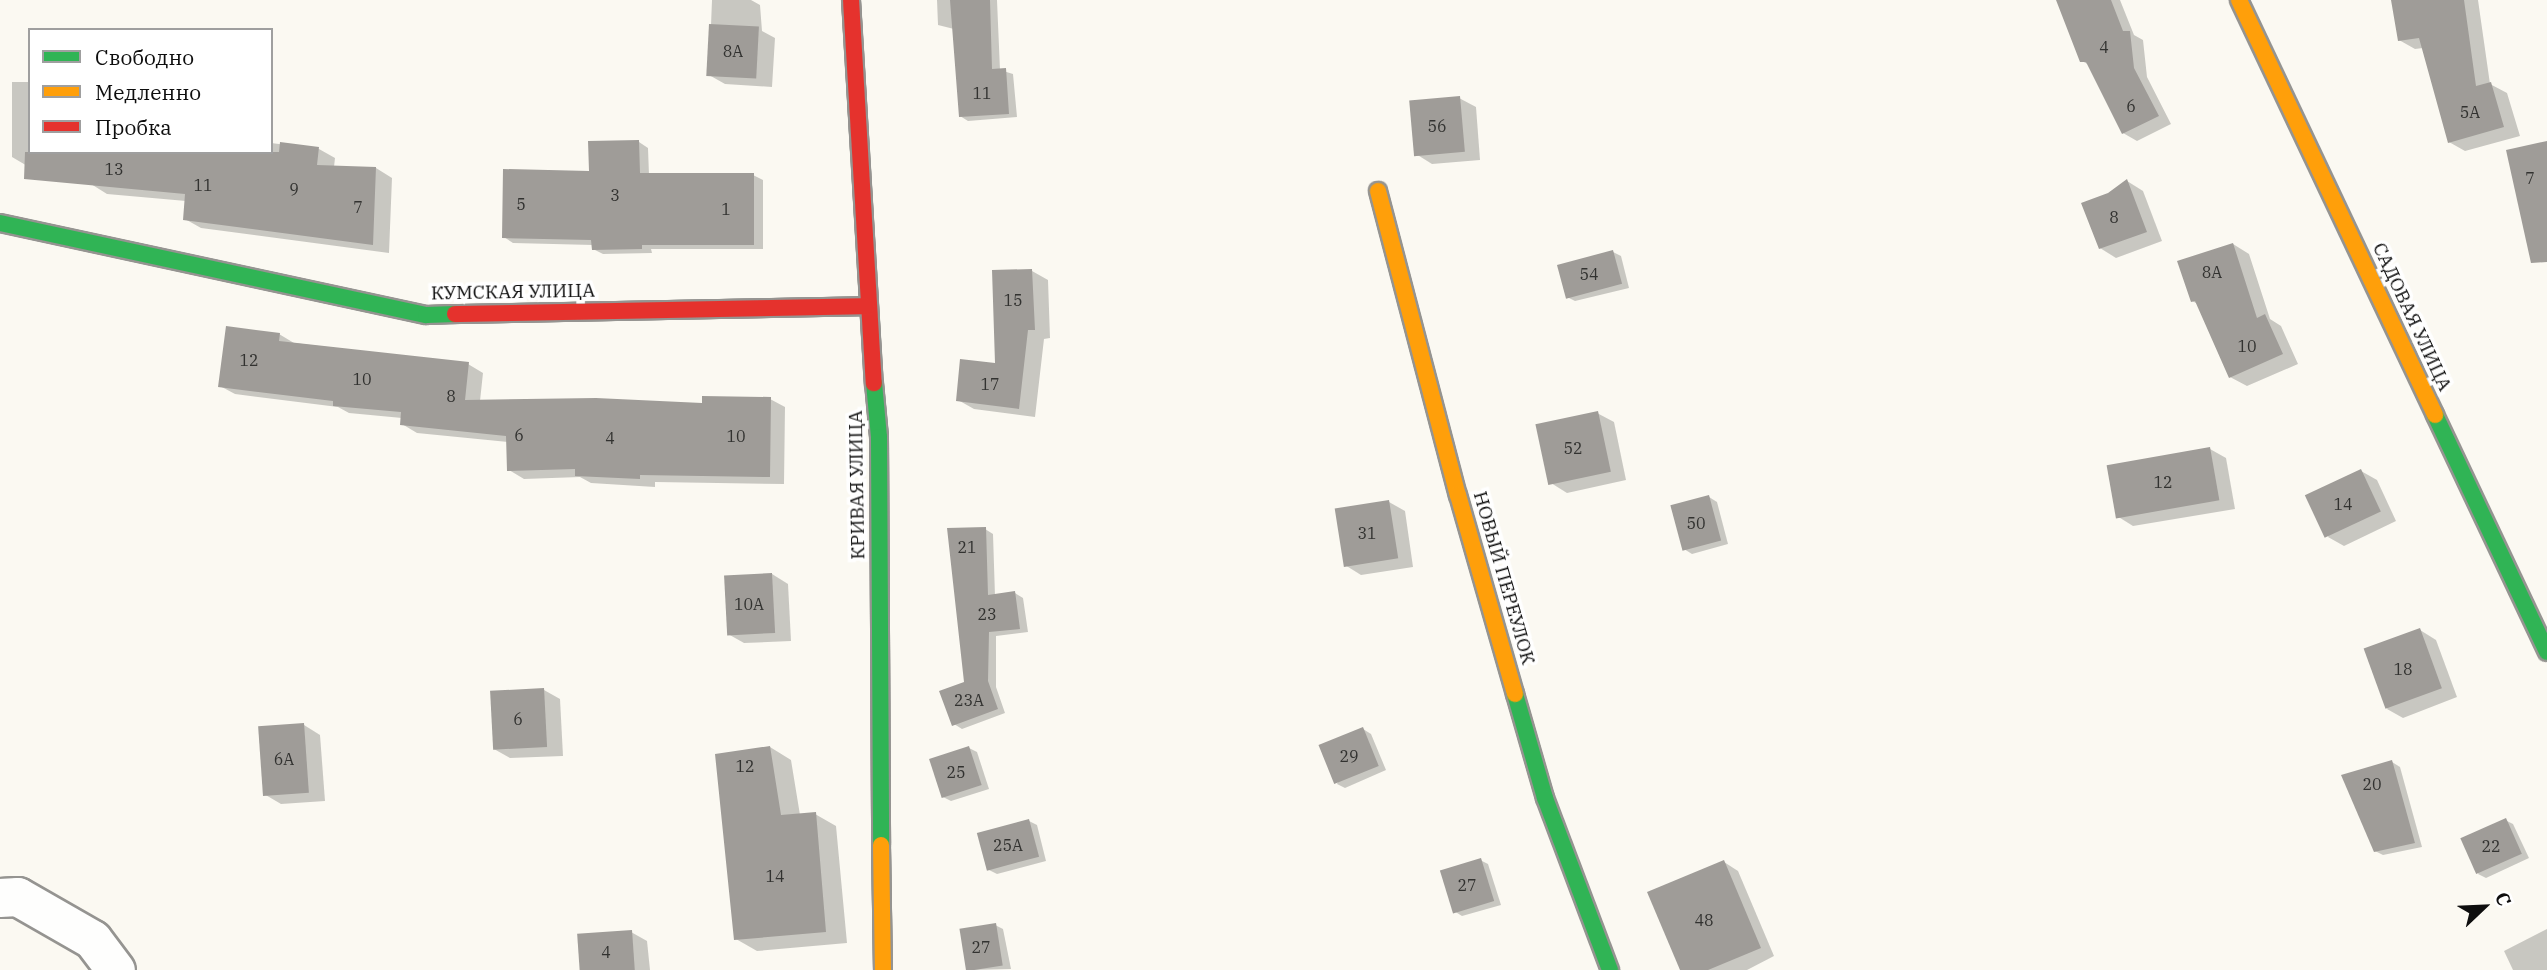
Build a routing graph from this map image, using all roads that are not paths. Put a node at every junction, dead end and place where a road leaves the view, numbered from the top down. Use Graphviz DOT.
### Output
graph roads {
  1 [pos="851,0"];
  2 [pos="2239,0"];
  3 [pos="1378,191"];
  4 [pos="0,223"];
  5 [pos="867,306"];
  6 [pos="2547,652"];
  7 [pos="0,898"];
  8 [pos="116,970"];
  9 [pos="883,970"];
  10 [pos="1610,970"];
  1 -- 5 [label="street, КРИВАЯ УЛИЦА"];
  2 -- 6 [label="street, САДОВАЯ УЛИЦА"];
  3 -- 10 [label="street, НОВЫЙ ПЕРЕУЛОК"];
  4 -- 5 [label="street, КУМСКАЯ УЛИЦА"];
  5 -- 9 [label="street, КРИВАЯ УЛИЦА"];
  7 -- 8 [label="street"];
}
